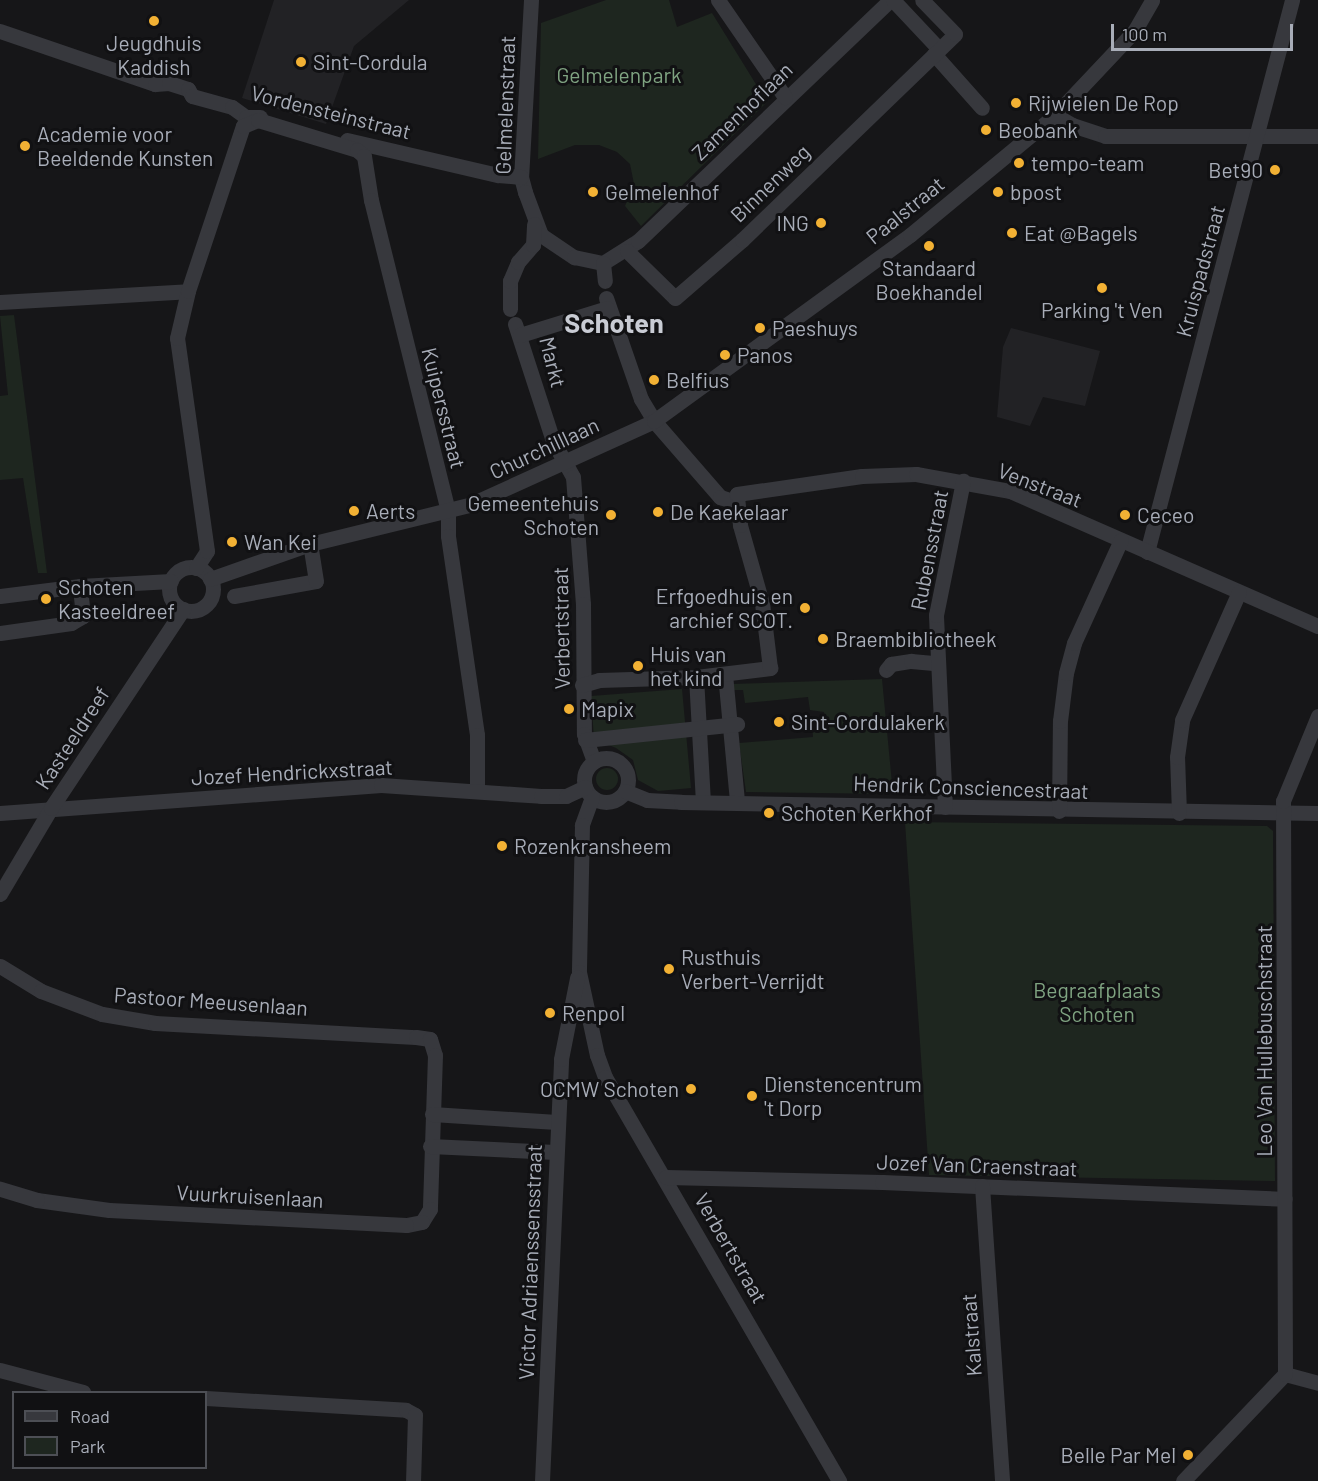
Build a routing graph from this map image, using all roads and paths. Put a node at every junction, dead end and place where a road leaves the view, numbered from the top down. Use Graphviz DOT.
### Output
graph roads {
  1 [pos="531,0"];
  2 [pos="718,0"];
  3 [pos="892,0"];
  4 [pos="922,0"];
  5 [pos="1152,0"];
  6 [pos="1292,0"];
  7 [pos="0,31"];
  8 [pos="937,51"];
  9 [pos="785,97"];
  10 [pos="982,108"];
  11 [pos="1055,115"];
  12 [pos="1257,136"];
  13 [pos="1318,136"];
  14 [pos="357,150"];
  15 [pos="521,177"];
  16 [pos="535,221"];
  17 [pos="627,251"];
  18 [pos="603,263"];
  19 [pos="606,281"];
  20 [pos="188,291"];
  21 [pos="0,302"];
  22 [pos="515,323"];
  23 [pos="654,421"];
  24 [pos="563,460"];
  25 [pos="963,481"];
  26 [pos="735,502"];
  27 [pos="448,511"];
  28 [pos="1121,540"];
  29 [pos="310,544"];
  30 [pos="1147,552"];
  31 [pos="196,568"];
  32 [pos="210,579"];
  33 [pos="171,581"];
  34 [pos="80,586"];
  35 [pos="1239,592"];
  36 [pos="0,596"];
  37 [pos="234,596"];
  38 [pos="183,609"];
  39 [pos="1318,626"];
  40 [pos="0,633"];
  41 [pos="936,663"];
  42 [pos="886,669"];
  43 [pos="725,674"];
  44 [pos="696,676"];
  45 [pos="582,685"];
  46 [pos="1318,716"];
  47 [pos="733,724"];
  48 [pos="698,728"];
  49 [pos="585,740"];
  50 [pos="594,761"];
  51 [pos="477,790"];
  52 [pos="625,791"];
  53 [pos="588,792"];
  54 [pos="703,802"];
  55 [pos="737,802"];
  56 [pos="945,807"];
  57 [pos="51,808"];
  58 [pos="1059,810"];
  59 [pos="0,813"];
  60 [pos="1179,813"];
  61 [pos="1283,813"];
  62 [pos="1318,813"];
  63 [pos="0,894"];
  64 [pos="0,966"];
  65 [pos="579,972"];
  66 [pos="590,1035"];
  67 [pos="430,1039"];
  68 [pos="562,1045"];
  69 [pos="432,1114"];
  70 [pos="556,1122"];
  71 [pos="430,1146"];
  72 [pos="555,1152"];
  73 [pos="666,1177"];
  74 [pos="982,1186"];
  75 [pos="0,1189"];
  76 [pos="1285,1199"];
  77 [pos="0,1370"];
  78 [pos="1285,1374"];
  79 [pos="1318,1383"];
  80 [pos="79,1391"];
  81 [pos="207,1398"];
  82 [pos="413,1481"];
  83 [pos="542,1481"];
  84 [pos="839,1481"];
  85 [pos="1002,1481"];
  86 [pos="1184,1481"];
  1 -- 15 [label="street, Gelmelenstraat"];
  2 -- 9 [label="street"];
  3 -- 8 [label="street"];
  3 -- 9 [label="street, Zamenhoflaan"];
  4 -- 8 [label="street"];
  5 -- 11 [label="street, Paalstraat"];
  6 -- 12 [label="street, Kruispadstraat"];
  7 -- 15 [label="street, Vordensteinstraat"];
  8 -- 10 [label="street"];
  8 -- 17 [label="street, Binnenweg"];
  9 -- 17 [label="street, Zamenhoflaan"];
  11 -- 12 [label="street"];
  11 -- 23 [label="street, Paalstraat"];
  12 -- 13 [label="street"];
  12 -- 30 [label="street, Kruispadstraat"];
  14 -- 20 [label="street, Vordensteinstraat"];
  14 -- 27 [label="street, Kuipersstraat"];
  15 -- 16 [label="street, Gelmelenstraat"];
  16 -- 18 [label="street"];
  16 -- 22 [label="street, Gelmelenstraat"];
  17 -- 18 [label="street, Zamenhoflaan"];
  18 -- 19 [label="street"];
  20 -- 21 [label="street"];
  20 -- 31 [label="street"];
  22 -- 23 [label="street, Markt"];
  22 -- 24 [label="street, Markt"];
  23 -- 24 [label="street, Churchilllaan"];
  23 -- 26 [label="street, Markt"];
  24 -- 27 [label="street, Churchilllaan"];
  24 -- 45 [label="street, Verbertstraat"];
  25 -- 26 [label="street, Venstraat"];
  25 -- 28 [label="street, Venstraat"];
  25 -- 41 [label="street, Rubensstraat"];
  26 -- 43 [label="street"];
  27 -- 29 [label="street, Churchilllaan"];
  27 -- 51 [label="street, Kuipersstraat"];
  28 -- 30 [label="street, Venstraat"];
  28 -- 58 [label="street"];
  29 -- 32 [label="street, Churchilllaan"];
  29 -- 37 [label="street"];
  30 -- 35 [label="street, Venstraat"];
  31 -- 32 [label="street"];
  31 -- 33 [label="street"];
  32 -- 38 [label="street"];
  33 -- 34 [label="street"];
  33 -- 38 [label="street"];
  34 -- 36 [label="street"];
  34 -- 40 [label="street"];
  35 -- 39 [label="street, Venstraat"];
  35 -- 60 [label="street"];
  38 -- 57 [label="street, Kasteeldreef"];
  41 -- 42 [label="street"];
  41 -- 56 [label="street, Rubensstraat"];
  43 -- 44 [label="street"];
  43 -- 47 [label="street"];
  44 -- 45 [label="street"];
  44 -- 48 [label="street"];
  45 -- 49 [label="street, Verbertstraat"];
  46 -- 61 [label="street, Leo Van Hullebuschstraat"];
  47 -- 48 [label="street"];
  47 -- 55 [label="street"];
  48 -- 49 [label="street"];
  48 -- 54 [label="street"];
  49 -- 50 [label="street, Verbertstraat"];
  50 -- 52 [label="street"];
  50 -- 53 [label="street, Verbertstraat"];
  51 -- 53 [label="street, Jozef Hendrickxstraat"];
  51 -- 57 [label="street, Jozef Hendrickxstraat"];
  52 -- 53 [label="street"];
  52 -- 54 [label="street, Hendrik Consciencestraat"];
  53 -- 65 [label="street, Verbertstraat"];
  54 -- 55 [label="street, Hendrik Consciencestraat"];
  55 -- 56 [label="street, Hendrik Consciencestraat"];
  56 -- 58 [label="street, Hendrik Consciencestraat"];
  57 -- 59 [label="street, Jozef Hendrickxstraat"];
  57 -- 63 [label="street, Kasteeldreef"];
  58 -- 60 [label="street, Hendrik Consciencestraat"];
  60 -- 61 [label="street, Hendrik Consciencestraat"];
  61 -- 62 [label="street, Hendrik Consciencestraat"];
  61 -- 76 [label="street, Leo Van Hullebuschstraat"];
  64 -- 67 [label="street, Pastoor Meeusenlaan"];
  65 -- 66 [label="street, Verbertstraat"];
  65 -- 68 [label="street, Verbertstraat"];
  66 -- 68 [label="street"];
  66 -- 73 [label="street, Verbertstraat"];
  67 -- 69 [label="street, Vuurkruisenlaan"];
  68 -- 70 [label="street, Victor Adriaenssensstraat"];
  69 -- 70 [label="street"];
  69 -- 71 [label="street, Vuurkruisenlaan"];
  70 -- 72 [label="street, Victor Adriaenssensstraat"];
  71 -- 72 [label="street"];
  71 -- 75 [label="street, Vuurkruisenlaan"];
  72 -- 83 [label="street, Victor Adriaenssensstraat"];
  73 -- 74 [label="street, Jozef Van Craenstraat"];
  73 -- 84 [label="street, Verbertstraat"];
  74 -- 76 [label="street, Jozef Van Craenstraat"];
  74 -- 85 [label="street, Kalstraat"];
  76 -- 78 [label="street, Leo Van Hullebuschstraat"];
  77 -- 80 [label="street"];
  78 -- 79 [label="street"];
  78 -- 86 [label="street"];
  81 -- 82 [label="street"];
}
